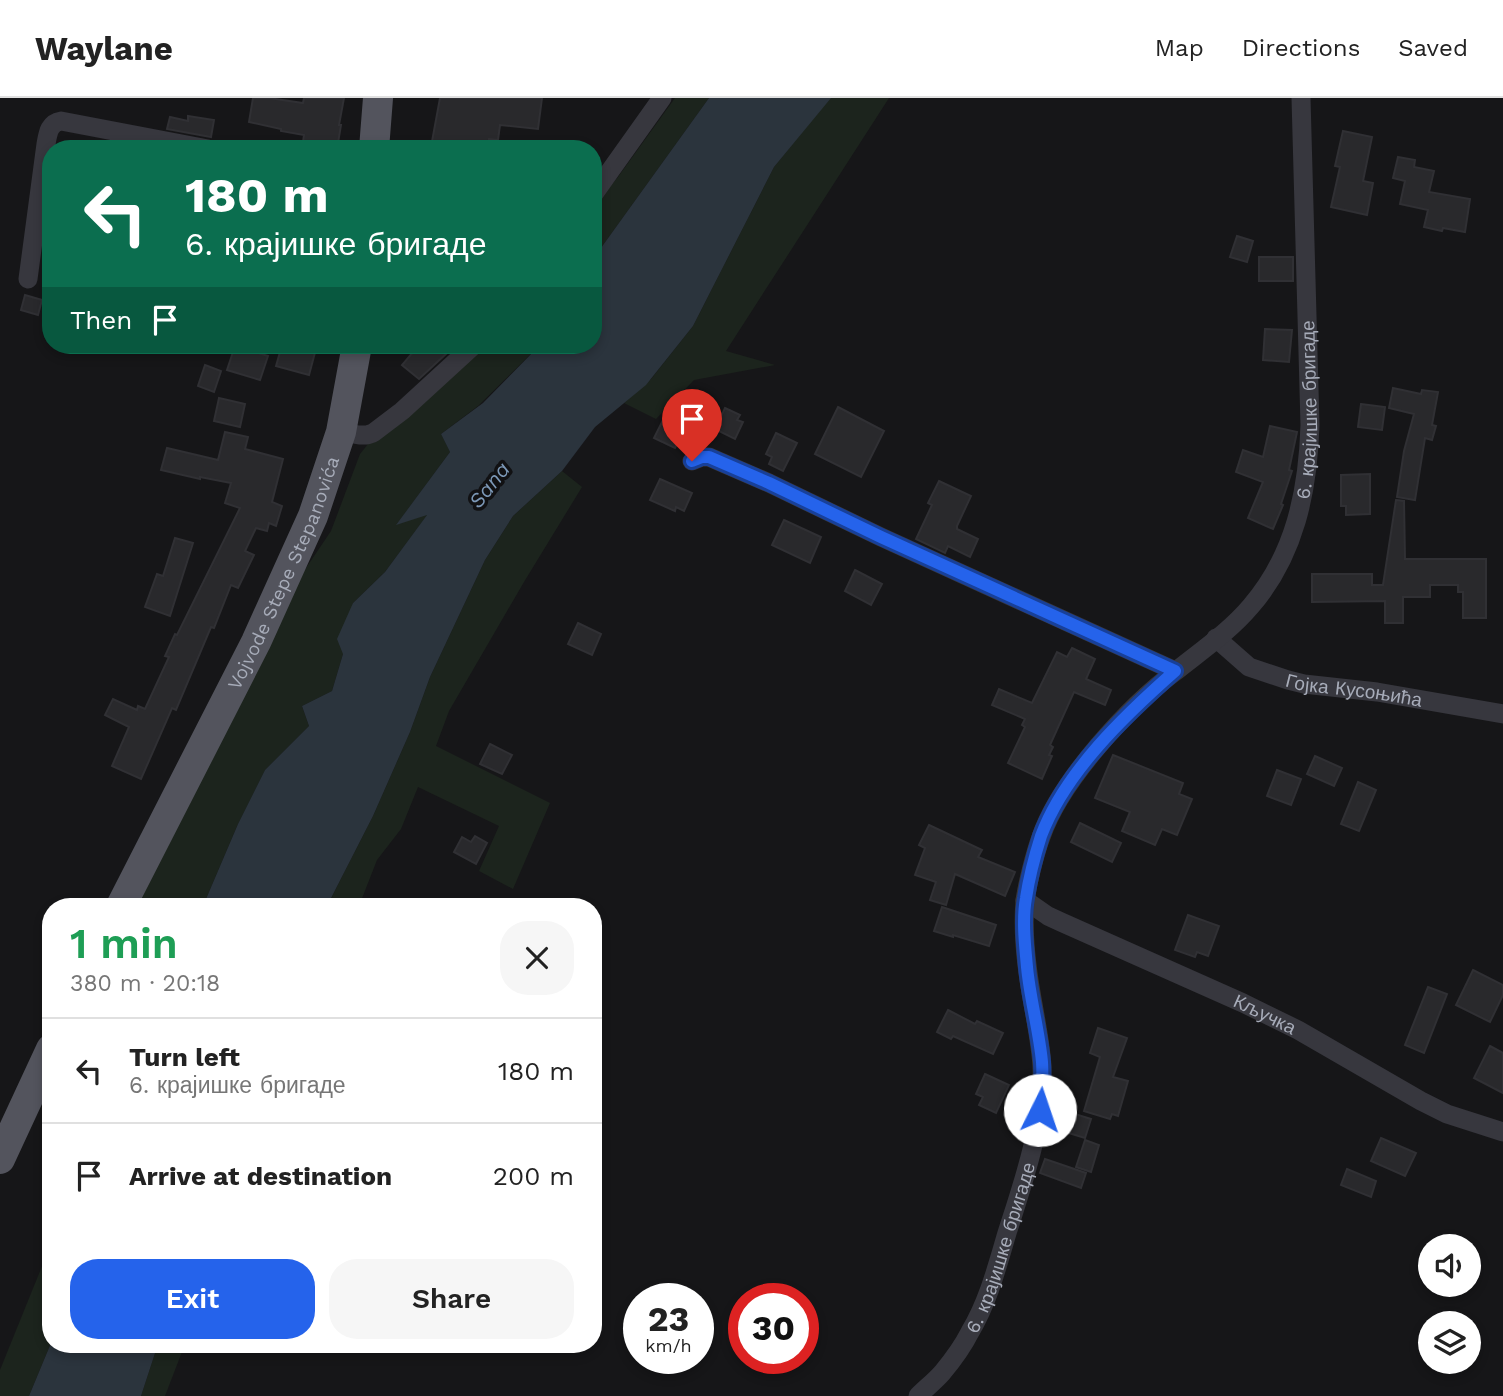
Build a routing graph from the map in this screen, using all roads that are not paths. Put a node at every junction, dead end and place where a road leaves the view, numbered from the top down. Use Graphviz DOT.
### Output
graph roads {
  1 [pos="378,98"];
  2 [pos="662,98"];
  3 [pos="1301,98"];
  4 [pos="47,140"];
  5 [pos="161,140"];
  6 [pos="375,140"];
  7 [pos="42,174"];
  8 [pos="602,182"];
  9 [pos="28,278"];
  10 [pos="355,354"];
  11 [pos="464,354"];
  12 [pos="341,432"];
  13 [pos="692,461"];
  14 [pos="1216,638"];
  15 [pos="1175,671"];
  16 [pos="1503,713"];
  17 [pos="125,898"];
  18 [pos="1025,900"];
  19 [pos="42,1064"];
  20 [pos="8,1119"];
  21 [pos="1503,1132"];
  22 [pos="0,1160"];
  23 [pos="918,1396"];
  1 -- 6 [label="main road"];
  2 -- 8 [label="street"];
  3 -- 14 [label="street, 6. крајишке бригаде"];
  4 -- 5 [label="street"];
  7 -- 9 [label="street"];
  10 -- 12 [label="main road, Vojvode Stepe Stepanovića"];
  11 -- 12 [label="street"];
  12 -- 17 [label="main road, Vojvode Stepe Stepanovića"];
  13 -- 15 [label="street"];
  14 -- 15 [label="street, 6. крајишке бригаде"];
  14 -- 16 [label="street, Гојка Кусоњића"];
  15 -- 18 [label="street, 6. крајишке бригаде"];
  18 -- 21 [label="street, Кључка"];
  18 -- 23 [label="street, 6. крајишке бригаде"];
  19 -- 20 [label="main road"];
  20 -- 22 [label="main road"];
}
